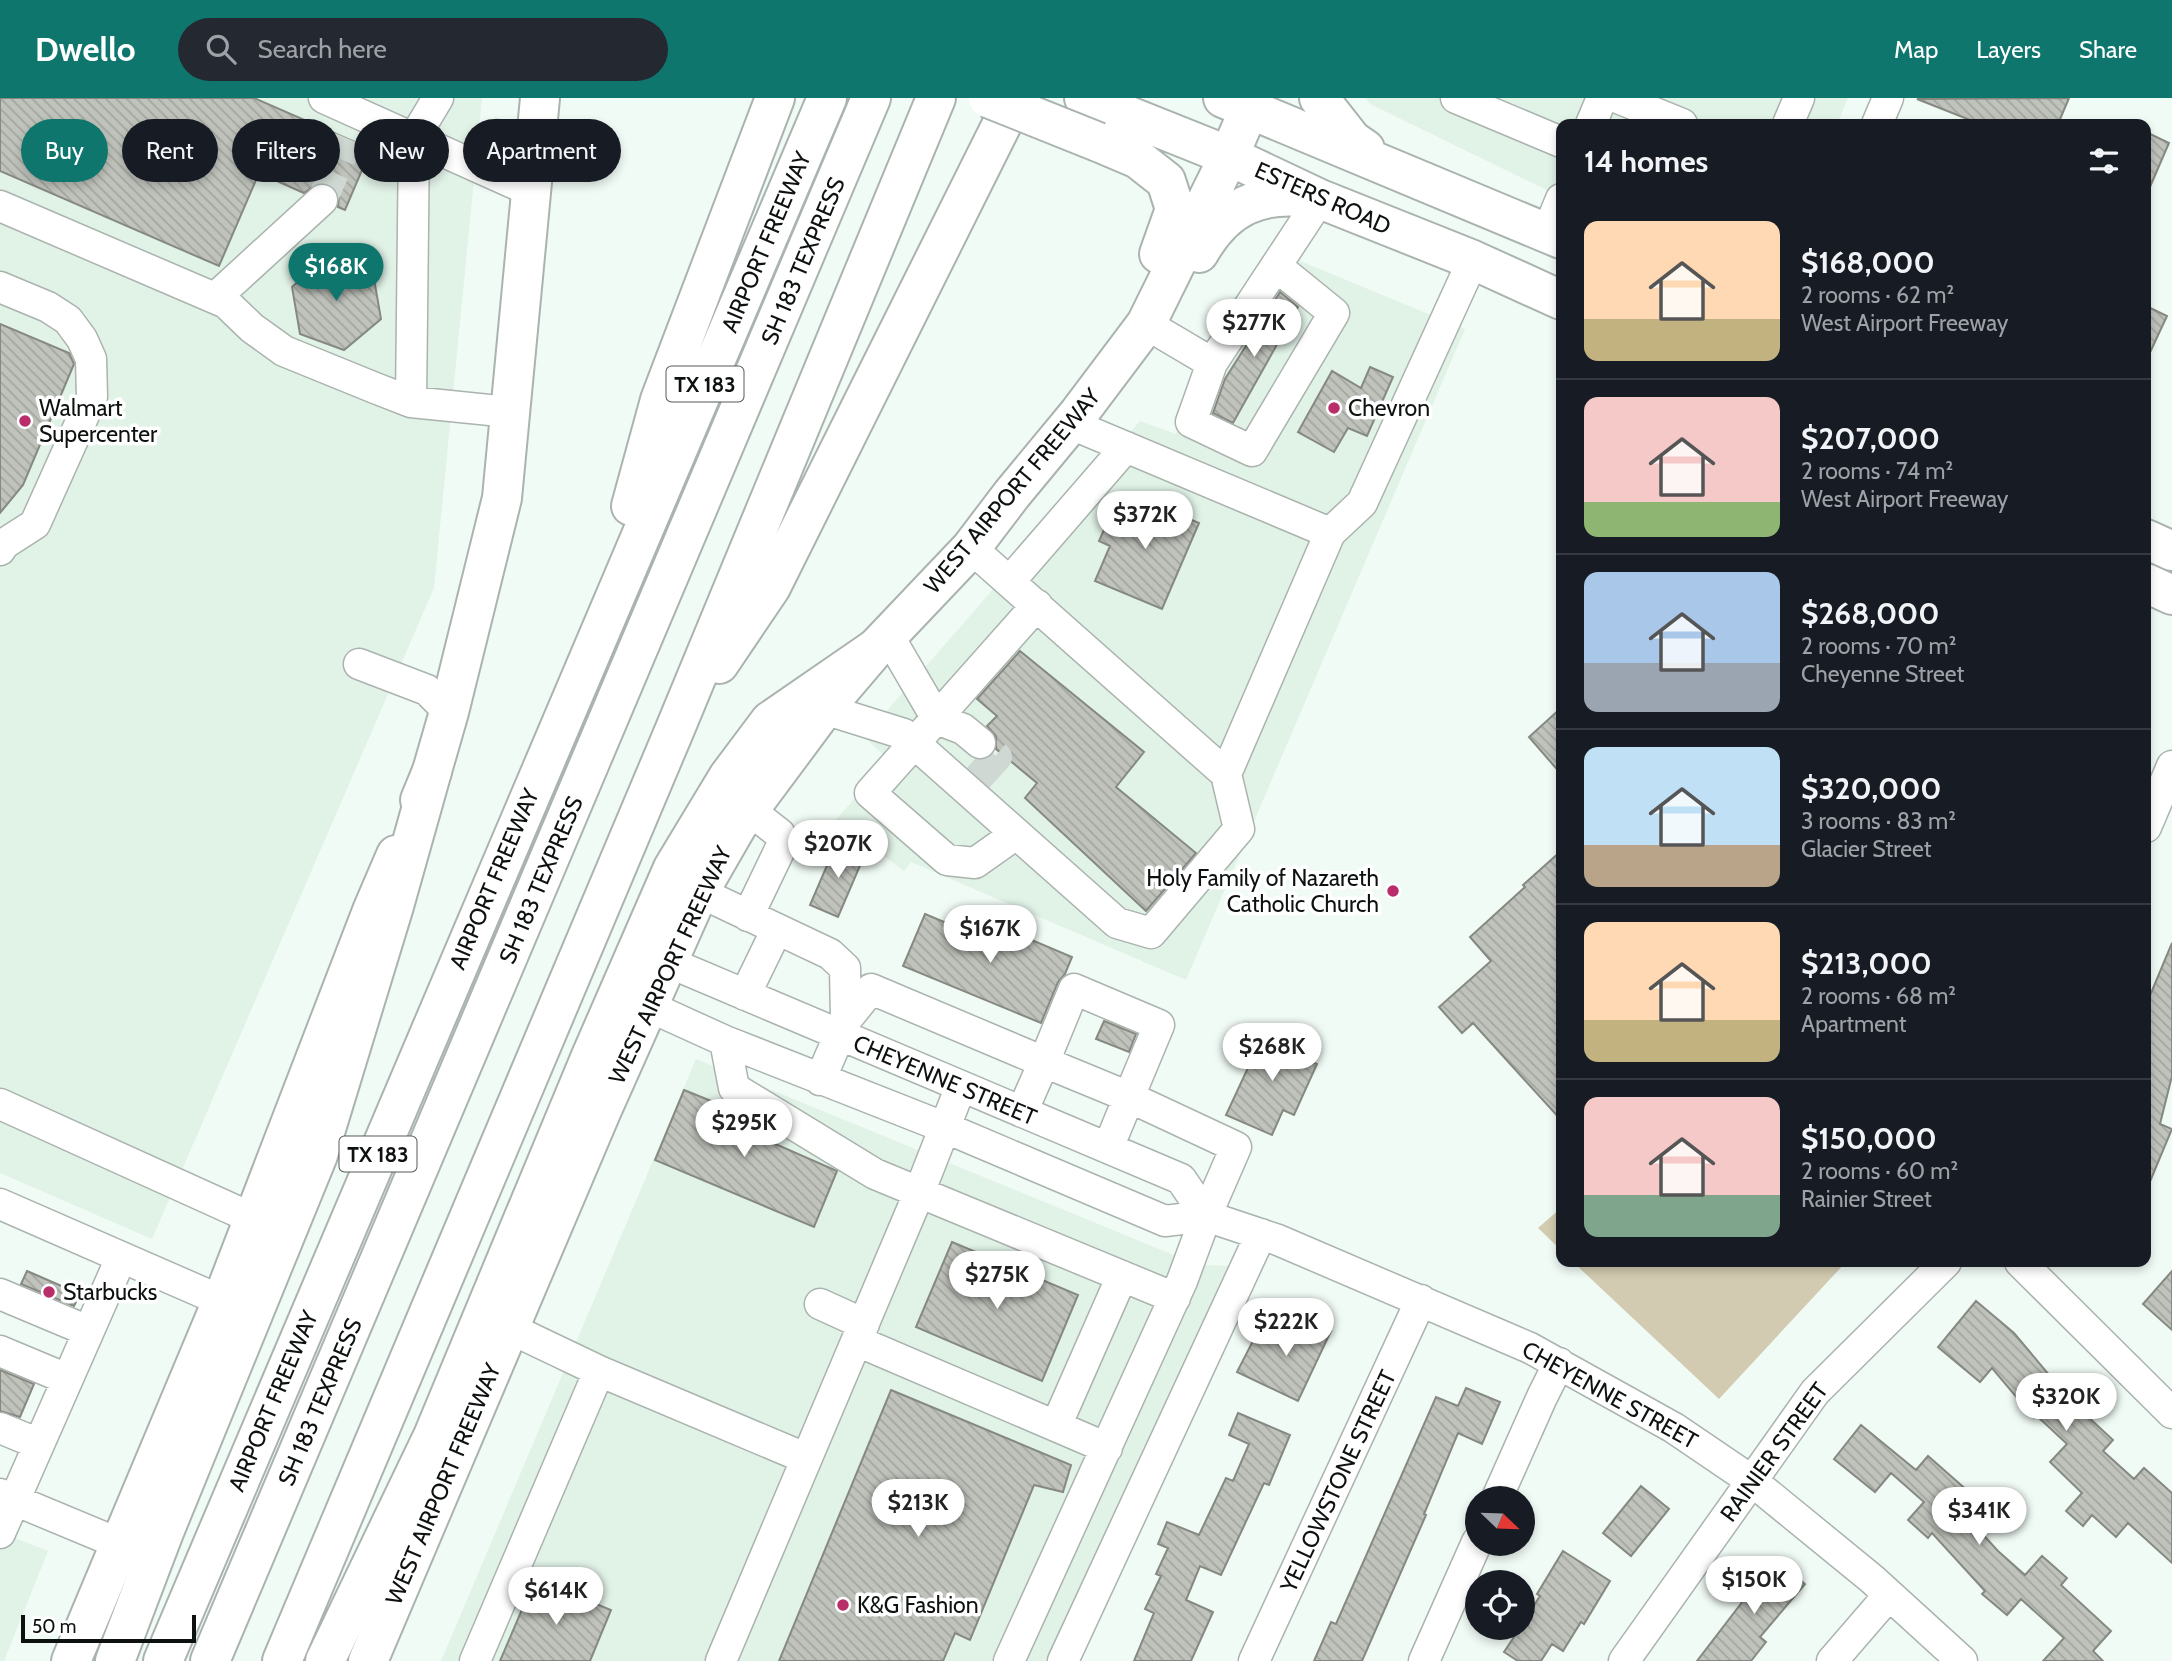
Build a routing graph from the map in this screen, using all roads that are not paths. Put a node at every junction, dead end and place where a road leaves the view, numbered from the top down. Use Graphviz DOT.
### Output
graph roads {
  1 [pos="324,98"];
  2 [pos="438,98"];
  3 [pos="775,98"];
  4 [pos="827,98"];
  5 [pos="871,98"];
  6 [pos="894,98"];
  7 [pos="936,98"];
  8 [pos="988,98"];
  9 [pos="1015,98"];
  10 [pos="1084,98"];
  11 [pos="1319,98"];
  12 [pos="1456,98"];
  13 [pos="1602,98"];
  14 [pos="1618,98"];
  15 [pos="1799,98"];
  16 [pos="1888,98"];
  17 [pos="533,100"];
  18 [pos="1242,102"];
  19 [pos="368,119"];
  20 [pos="425,119"];
  21 [pos="1593,119"];
  22 [pos="1670,119"];
  23 [pos="1790,119"];
  24 [pos="1879,119"];
  25 [pos="354,135"];
  26 [pos="349,139"];
  27 [pos="1556,140"];
  28 [pos="449,154"];
  29 [pos="1229,156"];
  30 [pos="1409,176"];
  31 [pos="414,182"];
  32 [pos="531,191"];
  33 [pos="1320,199"];
  34 [pos="322,200"];
  35 [pos="0,206"];
  36 [pos="1556,223"];
  37 [pos="1473,260"];
  38 [pos="1276,266"];
  39 [pos="0,287"];
  40 [pos="215,298"];
  41 [pos="1556,298"];
  42 [pos="1146,324"];
  43 [pos="1212,363"];
  44 [pos="411,402"];
  45 [pos="510,412"];
  46 [pos="1071,424"];
  47 [pos="1126,447"];
  48 [pos="1330,533"];
  49 [pos="2151,541"];
  50 [pos="971,548"];
  51 [pos="0,550"];
  52 [pos="2172,551"];
  53 [pos="1010,581"];
  54 [pos="2151,585"];
  55 [pos="2172,594"];
  56 [pos="1037,605"];
  57 [pos="882,641"];
  58 [pos="593,646"];
  59 [pos="359,664"];
  60 [pos="824,709"];
  61 [pos="449,712"];
  62 [pos="937,719"];
  63 [pos="675,729"];
  64 [pos="980,743"];
  65 [pos="914,744"];
  66 [pos="432,771"];
  67 [pos="1226,774"];
  68 [pos="2169,782"];
  69 [pos="748,809"];
  70 [pos="2151,817"];
  71 [pos="1016,834"];
  72 [pos="699,892"];
  73 [pos="748,916"];
  74 [pos="777,929"];
  75 [pos="668,962"];
  76 [pos="745,995"];
  77 [pos="648,1006"];
  78 [pos="843,1028"];
  79 [pos="725,1041"];
  80 [pos="1044,1062"];
  81 [pos="820,1080"];
  82 [pos="961,1086"];
  83 [pos="1129,1097"];
  84 [pos="0,1104"];
  85 [pos="1022,1112"];
  86 [pos="946,1128"];
  87 [pos="1108,1148"];
  88 [pos="919,1193"];
  89 [pos="0,1203"];
  90 [pos="1206,1216"];
  91 [pos="254,1219"];
  92 [pos="1261,1234"];
  93 [pos="121,1258"];
  94 [pos="1941,1267"];
  95 [pos="2025,1267"];
  96 [pos="1122,1276"];
  97 [pos="0,1294"];
  98 [pos="1175,1298"];
  99 [pos="1421,1300"];
  100 [pos="222,1301"];
  101 [pos="820,1304"];
  102 [pos="509,1328"];
  103 [pos="88,1332"];
  104 [pos="860,1333"];
  105 [pos="0,1351"];
  106 [pos="1559,1363"];
  107 [pos="599,1371"];
  108 [pos="67,1379"];
  109 [pos="2172,1413"];
  110 [pos="1056,1426"];
  111 [pos="0,1427"];
  112 [pos="38,1444"];
  113 [pos="1107,1448"];
  114 [pos="805,1458"];
  115 [pos="1752,1481"];
  116 [pos="1502,1486"];
  117 [pos="7,1497"];
  118 [pos="0,1533"];
  119 [pos="120,1544"];
  120 [pos="1471,1556"];
  121 [pos="1889,1595"];
  122 [pos="71,1661"];
  123 [pos="115,1661"];
  124 [pos="163,1661"];
  125 [pos="210,1661"];
  126 [pos="233,1661"];
  127 [pos="282,1661"];
  128 [pos="325,1661"];
  129 [pos="368,1661"];
  130 [pos="475,1661"];
  131 [pos="721,1661"];
  132 [pos="1009,1661"];
  133 [pos="1063,1661"];
  134 [pos="1254,1661"];
  135 [pos="1423,1661"];
  136 [pos="1624,1661"];
  137 [pos="1832,1661"];
  138 [pos="1962,1661"];
  1 -- 19 [label="street"];
  2 -- 20 [label="street"];
  3 -- 58 [label="main road"];
  4 -- 58 [label="main road, AIRPORT FREEWAY / TX 183"];
  5 -- 125 [label="main road, SH 183 TEXPRESS"];
  6 -- 126 [label="main road, SH 183 TEXPRESS"];
  7 -- 63 [label="main road"];
  8 -- 42 [label="main road, bridge"];
  9 -- 63 [label="main road"];
  10 -- 29 [label="main road, ESTERS ROAD"];
  11 -- 30 [label="main road"];
  12 -- 27 [label="street"];
  13 -- 21 [label="street"];
  14 -- 22 [label="street"];
  15 -- 23 [label="street"];
  16 -- 24 [label="street"];
  17 -- 32 [label="main road"];
  18 -- 29 [label="main road, WEST AIRPORT FREEWAY"];
  18 -- 30 [label="main road"];
  25 -- 26 [label="street"];
  28 -- 32 [label="street"];
  29 -- 33 [label="main road, ESTERS ROAD"];
  29 -- 42 [label="main road, WEST AIRPORT FREEWAY"];
  30 -- 36 [label="main road"];
  31 -- 44 [label="street"];
  32 -- 45 [label="main road"];
  33 -- 37 [label="main road, ESTERS ROAD"];
  33 -- 38 [label="street"];
  33 -- 42 [label="main road"];
  34 -- 40 [label="street"];
  35 -- 40 [label="street"];
  37 -- 41 [label="main road, ESTERS ROAD"];
  37 -- 48 [label="street"];
  38 -- 43 [label="street"];
  38 -- 43 [label="street"];
  39 -- 51 [label="street"];
  40 -- 44 [label="street"];
  42 -- 43 [label="street"];
  42 -- 46 [label="main road, WEST AIRPORT FREEWAY"];
  44 -- 45 [label="street"];
  45 -- 61 [label="main road"];
  46 -- 47 [label="street"];
  46 -- 50 [label="main road, WEST AIRPORT FREEWAY"];
  47 -- 48 [label="street"];
  47 -- 53 [label="street"];
  48 -- 67 [label="street"];
  49 -- 52 [label="main road"];
  50 -- 53 [label="street"];
  50 -- 57 [label="main road, WEST AIRPORT FREEWAY"];
  53 -- 56 [label="street"];
  54 -- 55 [label="main road"];
  56 -- 62 [label="street"];
  56 -- 67 [label="street"];
  57 -- 60 [label="main road, WEST AIRPORT FREEWAY"];
  57 -- 62 [label="street"];
  57 -- 128 [label="main road"];
  58 -- 124 [label="main road, AIRPORT FREEWAY / TX 183"];
  59 -- 61 [label="street"];
  60 -- 65 [label="street"];
  60 -- 69 [label="main road, WEST AIRPORT FREEWAY"];
  61 -- 66 [label="main road"];
  62 -- 64 [label="street"];
  62 -- 65 [label="street"];
  63 -- 127 [label="main road"];
  65 -- 71 [label="street"];
  65 -- 71 [label="street"];
  66 -- 91 [label="main road"];
  66 -- 123 [label="main road"];
  67 -- 71 [label="street"];
  68 -- 70 [label="street"];
  69 -- 72 [label="main road, WEST AIRPORT FREEWAY"];
  69 -- 73 [label="street"];
  72 -- 73 [label="street"];
  72 -- 75 [label="main road, WEST AIRPORT FREEWAY"];
  73 -- 74 [label="street"];
  74 -- 76 [label="street"];
  74 -- 78 [label="street"];
  75 -- 76 [label="street, CHEYENNE STREET"];
  75 -- 77 [label="main road, WEST AIRPORT FREEWAY"];
  76 -- 78 [label="street, CHEYENNE STREET"];
  77 -- 79 [label="street, CHEYENNE STREET"];
  77 -- 102 [label="main road, WEST AIRPORT FREEWAY"];
  78 -- 80 [label="street"];
  78 -- 81 [label="street"];
  78 -- 82 [label="street, CHEYENNE STREET"];
  79 -- 81 [label="street, CHEYENNE STREET"];
  79 -- 88 [label="street"];
  80 -- 83 [label="street"];
  80 -- 83 [label="street"];
  80 -- 85 [label="street"];
  81 -- 86 [label="street, CHEYENNE STREET"];
  82 -- 85 [label="street, CHEYENNE STREET"];
  82 -- 86 [label="street"];
  83 -- 87 [label="street"];
  83 -- 90 [label="street"];
  84 -- 91 [label="street"];
  85 -- 87 [label="street, CHEYENNE STREET"];
  86 -- 88 [label="street"];
  86 -- 90 [label="street, CHEYENNE STREET"];
  87 -- 90 [label="street, CHEYENNE STREET"];
  88 -- 96 [label="street"];
  88 -- 104 [label="street"];
  89 -- 93 [label="street"];
  90 -- 92 [label="street, CHEYENNE STREET"];
  90 -- 98 [label="street"];
  91 -- 100 [label="main road"];
  92 -- 99 [label="street, CHEYENNE STREET"];
  92 -- 133 [label="street"];
  93 -- 100 [label="street"];
  93 -- 103 [label="street"];
  94 -- 115 [label="street, RAINIER STREET"];
  95 -- 109 [label="street"];
  96 -- 98 [label="street"];
  96 -- 110 [label="street"];
  97 -- 103 [label="street"];
  98 -- 113 [label="street"];
  99 -- 106 [label="street, CHEYENNE STREET"];
  99 -- 134 [label="street, YELLOWSTONE STREET"];
  100 -- 119 [label="main road"];
  101 -- 104 [label="street"];
  102 -- 107 [label="street"];
  102 -- 129 [label="main road, WEST AIRPORT FREEWAY"];
  103 -- 108 [label="street"];
  104 -- 110 [label="street"];
  104 -- 114 [label="street"];
  105 -- 108 [label="street"];
  106 -- 115 [label="street, CHEYENNE STREET"];
  106 -- 116 [label="street"];
  107 -- 114 [label="street"];
  107 -- 130 [label="street"];
  108 -- 112 [label="street"];
  110 -- 113 [label="street"];
  111 -- 112 [label="street"];
  112 -- 117 [label="street"];
  113 -- 132 [label="street"];
  114 -- 131 [label="street"];
  115 -- 121 [label="street, CHEYENNE STREET"];
  115 -- 136 [label="street, RAINIER STREET"];
  117 -- 118 [label="street"];
  117 -- 119 [label="street"];
  119 -- 122 [label="main road"];
  120 -- 135 [label="street"];
  121 -- 137 [label="street"];
  121 -- 138 [label="street, CHEYENNE STREET"];
}
